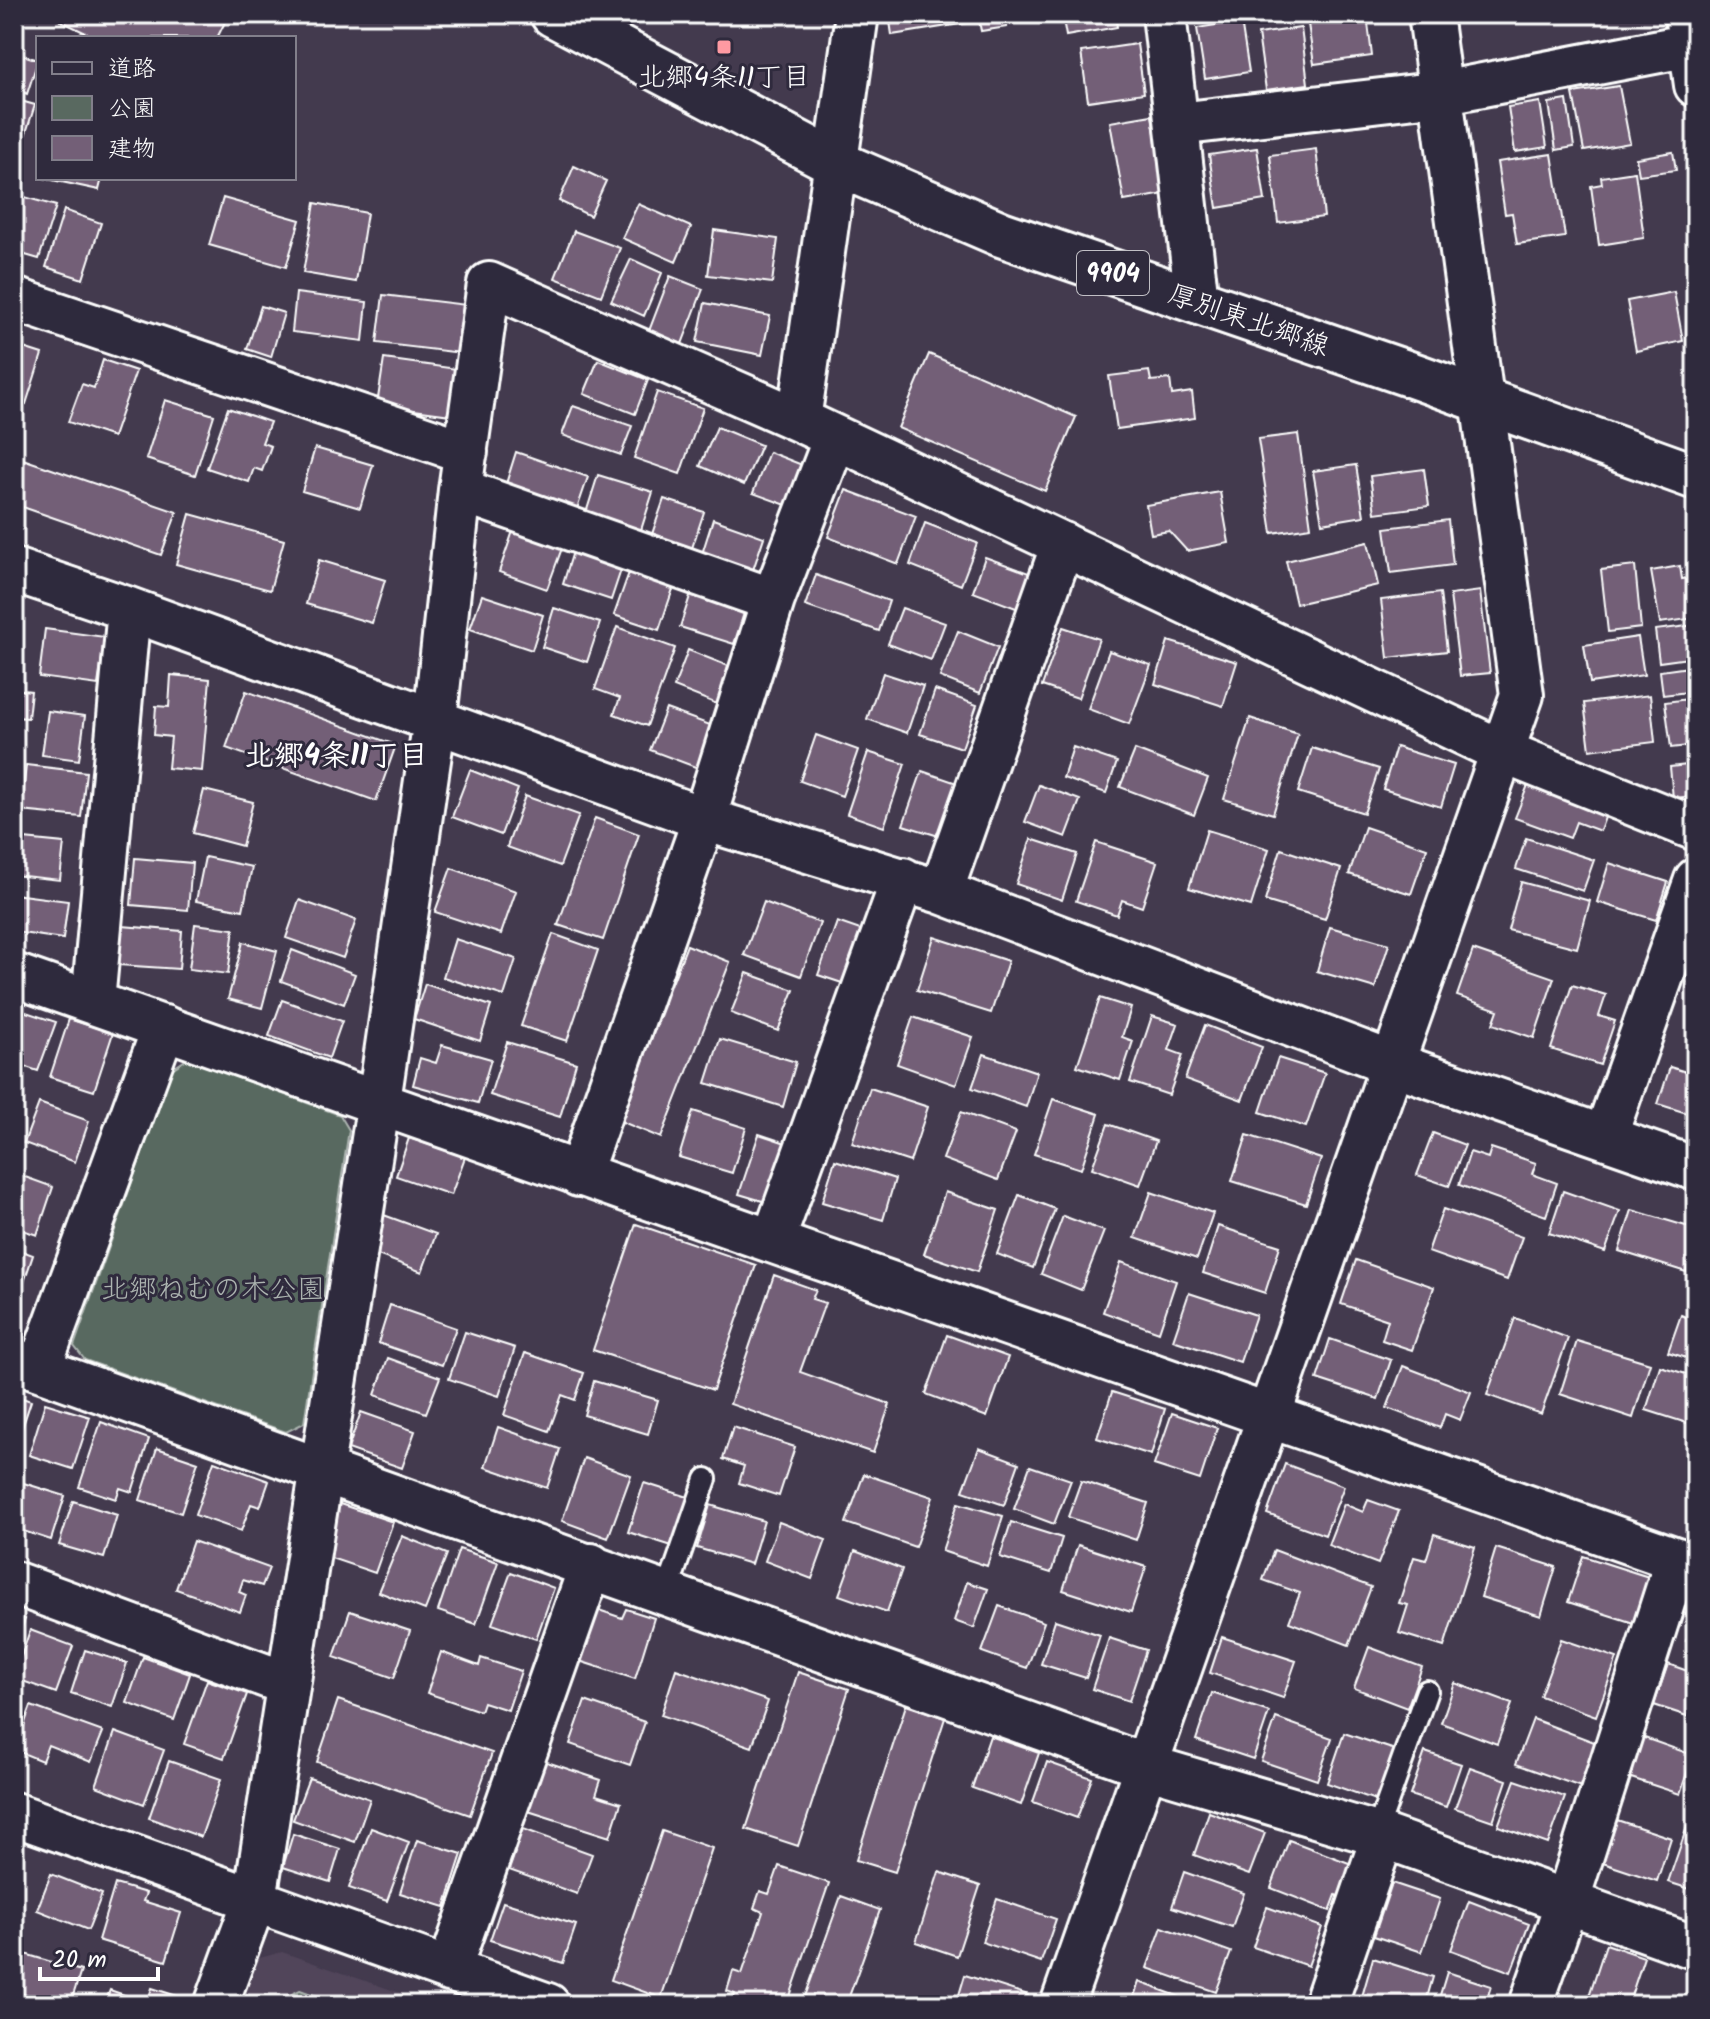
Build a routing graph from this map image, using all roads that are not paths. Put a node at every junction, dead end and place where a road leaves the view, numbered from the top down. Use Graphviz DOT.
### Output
graph roads {
  1 [pos="553,14"];
  2 [pos="857,14"];
  3 [pos="1164,14"];
  4 [pos="1430,14"];
  5 [pos="1691,34"];
  6 [pos="1696,85"];
  7 [pos="1441,93"];
  8 [pos="1178,124"];
  9 [pos="836,163"];
  10 [pos="14,299"];
  11 [pos="1197,302"];
  12 [pos="1482,401"];
  13 [pos="817,429"];
  14 [pos="463,471"];
  15 [pos="1696,477"];
  16 [pos="1063,544"];
  17 [pos="14,570"];
  18 [pos="773,600"];
  19 [pos="129,609"];
  20 [pos="435,719"];
  21 [pos="1501,751"];
  22 [pos="704,819"];
  23 [pos="1696,829"];
  24 [pos="1696,880"];
  25 [pos="922,886"];
  26 [pos="14,975"];
  27 [pos="93,1002"];
  28 [pos="164,1027"];
  29 [pos="1391,1063"];
  30 [pos="379,1101"];
  31 [pos="1605,1137"];
  32 [pos="1696,1169"];
  33 [pos="579,1175"];
  34 [pos="773,1241"];
  35 [pos="26,1364"];
  36 [pos="1269,1417"];
  37 [pos="322,1470"];
  38 [pos="706,1479"];
  39 [pos="1687,1562"];
  40 [pos="591,1565"];
  41 [pos="14,1583"];
  42 [pos="667,1592"];
  43 [pos="288,1684"];
  44 [pos="1427,1691"];
  45 [pos="1146,1766"];
  46 [pos="14,1814"];
  47 [pos="1379,1835"];
  48 [pos="255,1899"];
  49 [pos="1567,1902"];
  50 [pos="1696,1948"];
  51 [pos="449,1970"];
  52 [pos="216,2005"];
  53 [pos="548,2005"];
  54 [pos="1062,2005"];
  55 [pos="1325,2005"];
  56 [pos="1531,2005"];
  1 -- 9 [label="main road, 厚別東北郷線 / 9904"];
  2 -- 9 [label="street"];
  3 -- 8 [label="street"];
  4 -- 7 [label="street"];
  5 -- 6 [label="street"];
  5 -- 7 [label="street"];
  7 -- 8 [label="street"];
  7 -- 12 [label="street"];
  8 -- 11 [label="street"];
  9 -- 11 [label="main road, 厚別東北郷線 / 9904"];
  9 -- 13 [label="street"];
  10 -- 14 [label="street"];
  11 -- 12 [label="main road, 厚別東北郷線 / 9904"];
  12 -- 15 [label="main road, 厚別東北郷線 / 9904"];
  12 -- 21 [label="street"];
  13 -- 14 [label="street"];
  13 -- 16 [label="street"];
  13 -- 18 [label="street"];
  14 -- 18 [label="street"];
  14 -- 20 [label="street"];
  16 -- 21 [label="street"];
  16 -- 25 [label="street"];
  17 -- 19 [label="street"];
  18 -- 22 [label="street"];
  19 -- 20 [label="street"];
  19 -- 27 [label="street"];
  20 -- 22 [label="street"];
  20 -- 30 [label="street"];
  21 -- 23 [label="street"];
  21 -- 29 [label="street"];
  22 -- 25 [label="street"];
  22 -- 33 [label="street"];
  24 -- 31 [label="street"];
  25 -- 29 [label="street"];
  25 -- 34 [label="street"];
  26 -- 27 [label="street"];
  27 -- 28 [label="street"];
  28 -- 30 [label="street"];
  28 -- 35 [label="street"];
  29 -- 31 [label="street"];
  29 -- 36 [label="street"];
  30 -- 33 [label="street"];
  30 -- 37 [label="street"];
  31 -- 32 [label="street"];
  33 -- 34 [label="street"];
  34 -- 36 [label="street"];
  35 -- 37 [label="street"];
  36 -- 39 [label="street"];
  36 -- 45 [label="street"];
  37 -- 40 [label="street"];
  37 -- 43 [label="street"];
  38 -- 42 [label="lane"];
  39 -- 49 [label="street"];
  40 -- 42 [label="street"];
  40 -- 51 [label="street"];
  41 -- 43 [label="street"];
  42 -- 45 [label="street"];
  43 -- 48 [label="street"];
  44 -- 47 [label="lane"];
  45 -- 47 [label="street"];
  45 -- 54 [label="street"];
  46 -- 48 [label="street"];
  47 -- 49 [label="street"];
  47 -- 55 [label="street"];
  48 -- 51 [label="street"];
  48 -- 52 [label="street"];
  49 -- 50 [label="street"];
  49 -- 56 [label="street"];
  51 -- 53 [label="street"];
}
